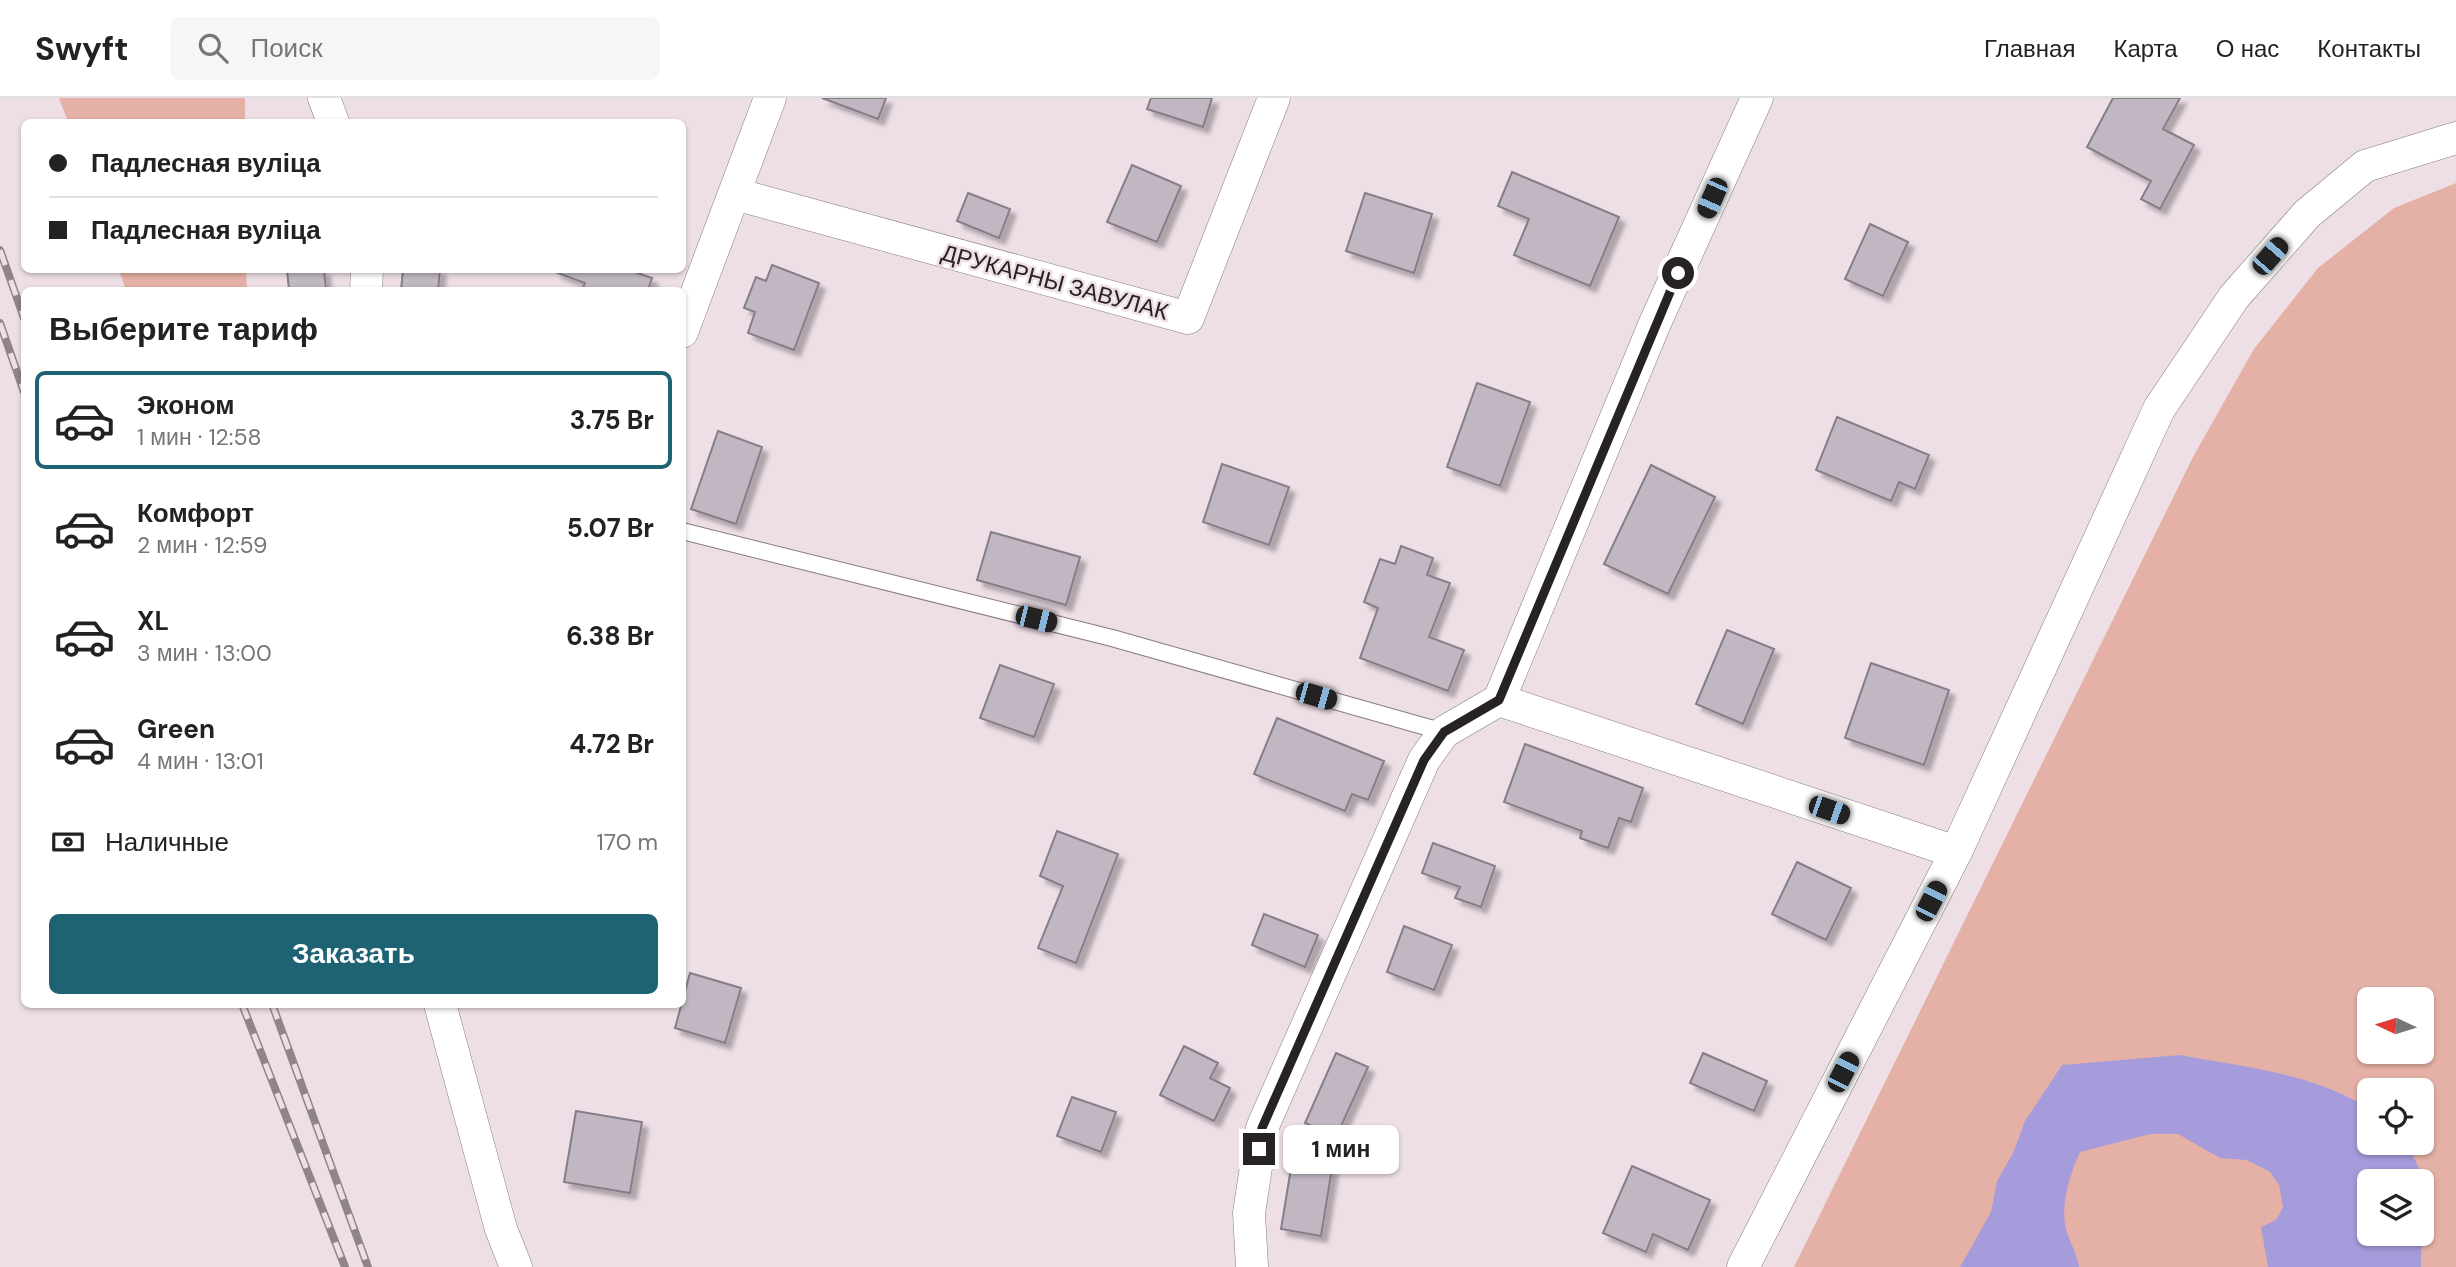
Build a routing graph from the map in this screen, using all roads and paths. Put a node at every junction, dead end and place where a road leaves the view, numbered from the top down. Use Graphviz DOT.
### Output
graph roads {
  1 [pos="324,98"];
  2 [pos="771,98"];
  3 [pos="1275,98"];
  4 [pos="1757,98"];
  5 [pos="332,119"];
  6 [pos="2456,138"];
  7 [pos="736,194"];
  8 [pos="686,322"];
  9 [pos="686,532"];
  10 [pos="1499,700"];
  11 [pos="1444,732"];
  12 [pos="1956,852"];
  13 [pos="449,1013"];
  14 [pos="516,1267"];
  15 [pos="1252,1267"];
  16 [pos="1742,1267"];
  1 -- 5 [label="street"];
  2 -- 7 [label="street"];
  3 -- 7 [label="street, ДРУКАРНЫ ЗАВУЛАК"];
  4 -- 10 [label="street"];
  6 -- 12 [label="street"];
  7 -- 8 [label="street"];
  9 -- 11 [label="lane"];
  10 -- 11 [label="street"];
  10 -- 12 [label="street"];
  11 -- 15 [label="street"];
  12 -- 16 [label="street"];
  13 -- 14 [label="street"];
}
